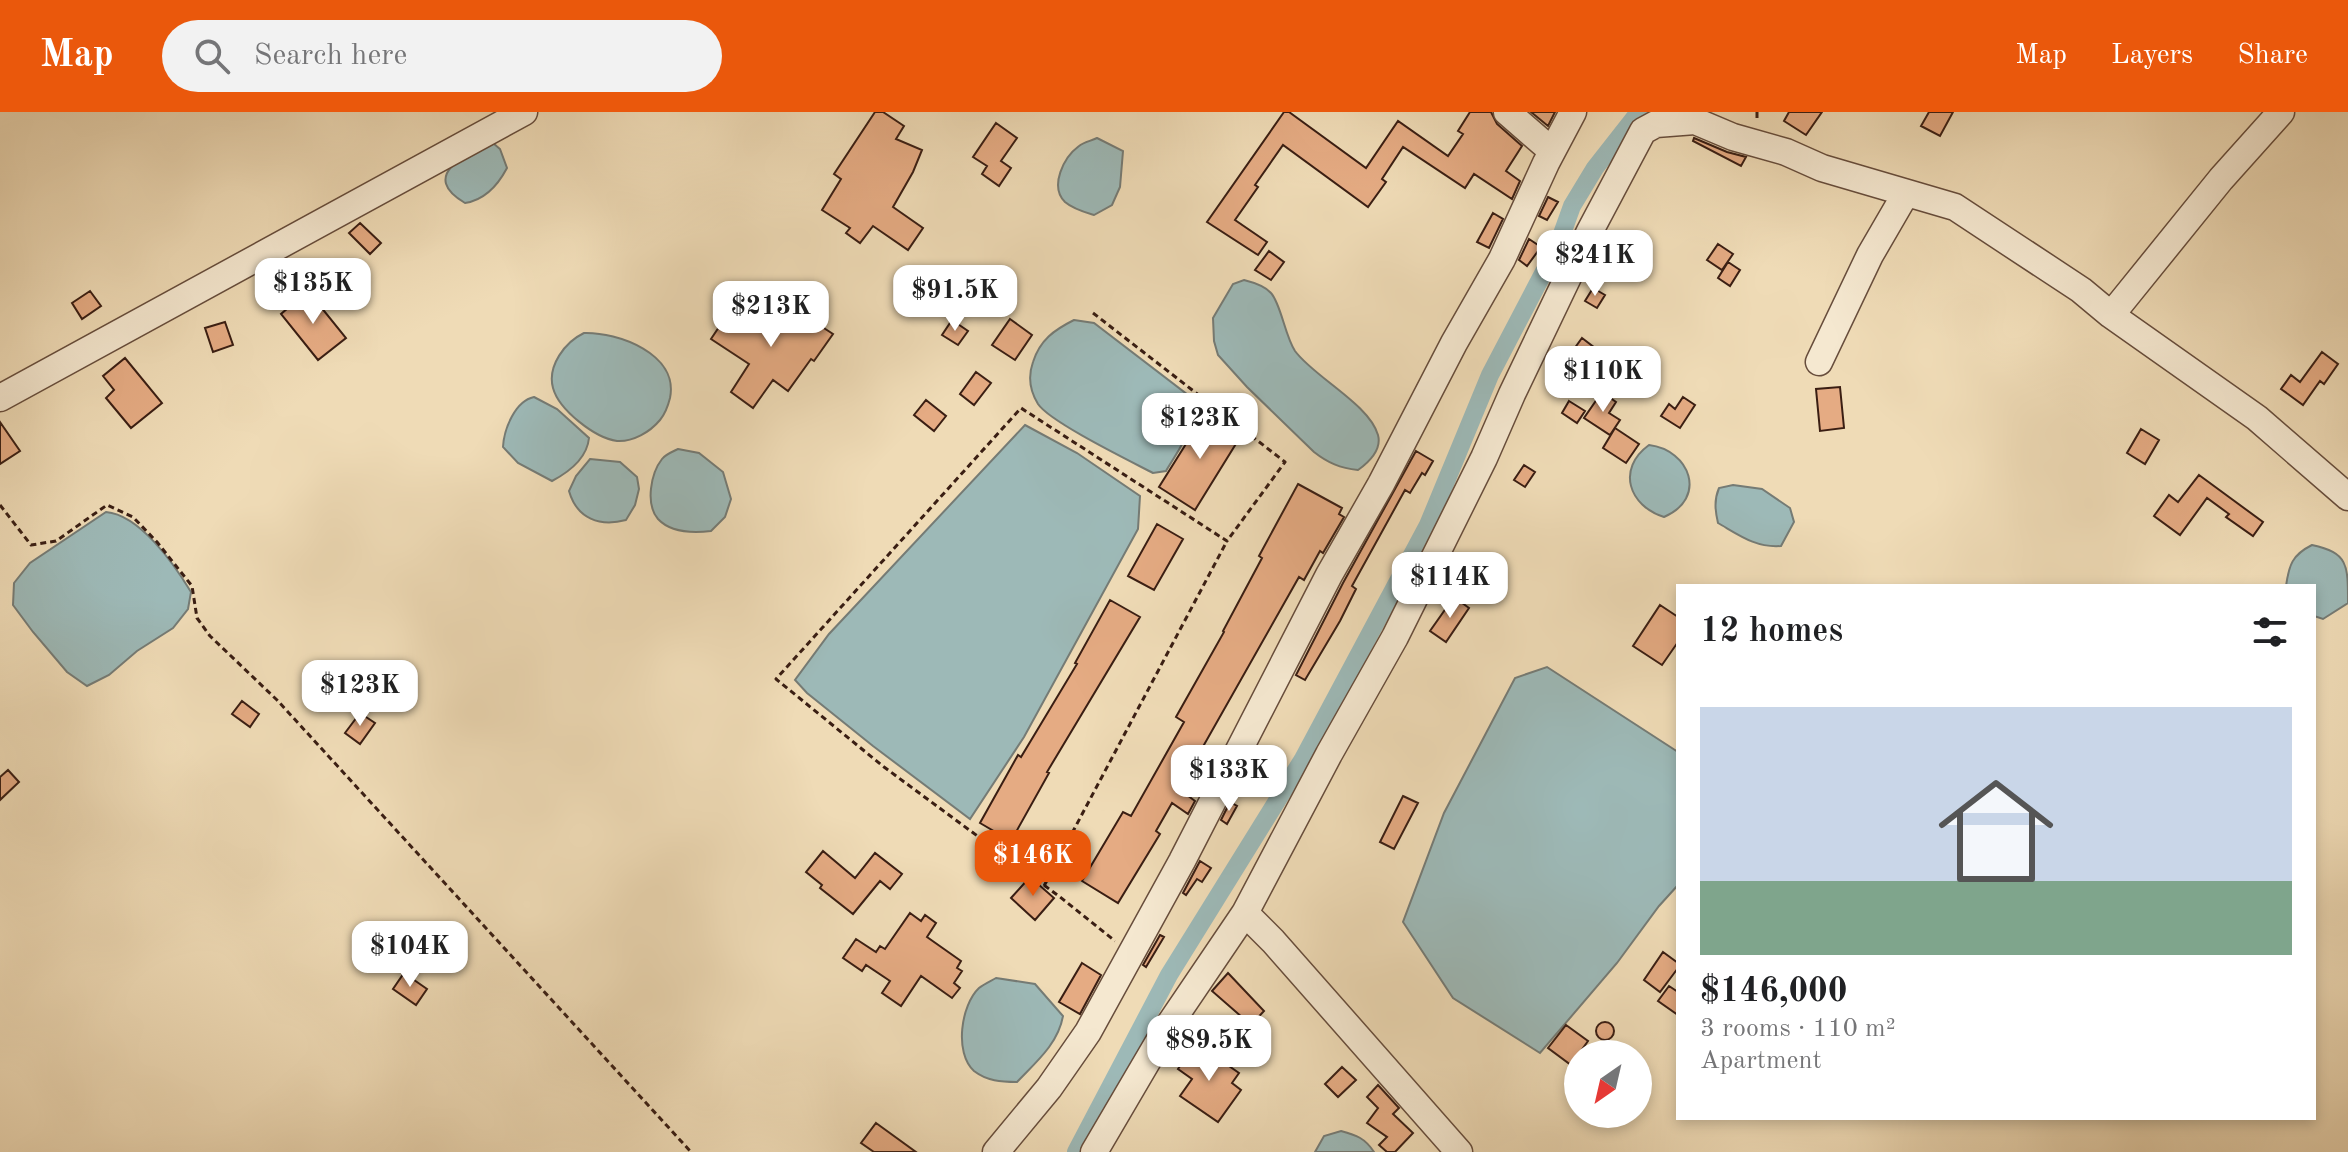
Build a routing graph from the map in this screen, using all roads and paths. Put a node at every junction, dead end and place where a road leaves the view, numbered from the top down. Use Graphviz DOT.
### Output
graph roads {
  1 [pos="524,112"];
  2 [pos="1507,112"];
  3 [pos="1573,112"];
  4 [pos="2281,112"];
  5 [pos="1688,116"];
  6 [pos="1552,151"];
  7 [pos="1906,193"];
  8 [pos="1093,313"];
  9 [pos="2111,315"];
  10 [pos="1819,362"];
  11 [pos="0,398"];
  12 [pos="2348,497"];
  13 [pos="0,505"];
  14 [pos="1227,541"];
  15 [pos="1044,886"];
  16 [pos="1245,913"];
  17 [pos="1130,953"];
  18 [pos="691,1152"];
  19 [pos="996,1152"];
  20 [pos="1094,1152"];
  21 [pos="1459,1152"];
  1 -- 11 [label="street"];
  2 -- 6 [label="street"];
  3 -- 6 [label="street"];
  4 -- 9 [label="street"];
  5 -- 7 [label="street"];
  5 -- 16 [label="street"];
  6 -- 17 [label="street"];
  7 -- 9 [label="street"];
  7 -- 10 [label="street"];
  8 -- 14 [label="path"];
  9 -- 12 [label="street"];
  13 -- 18 [label="path"];
  14 -- 15 [label="path"];
  14 -- 15 [label="path"];
  15 -- 17 [label="path"];
  16 -- 20 [label="street"];
  16 -- 21 [label="street"];
  17 -- 19 [label="street"];
}
